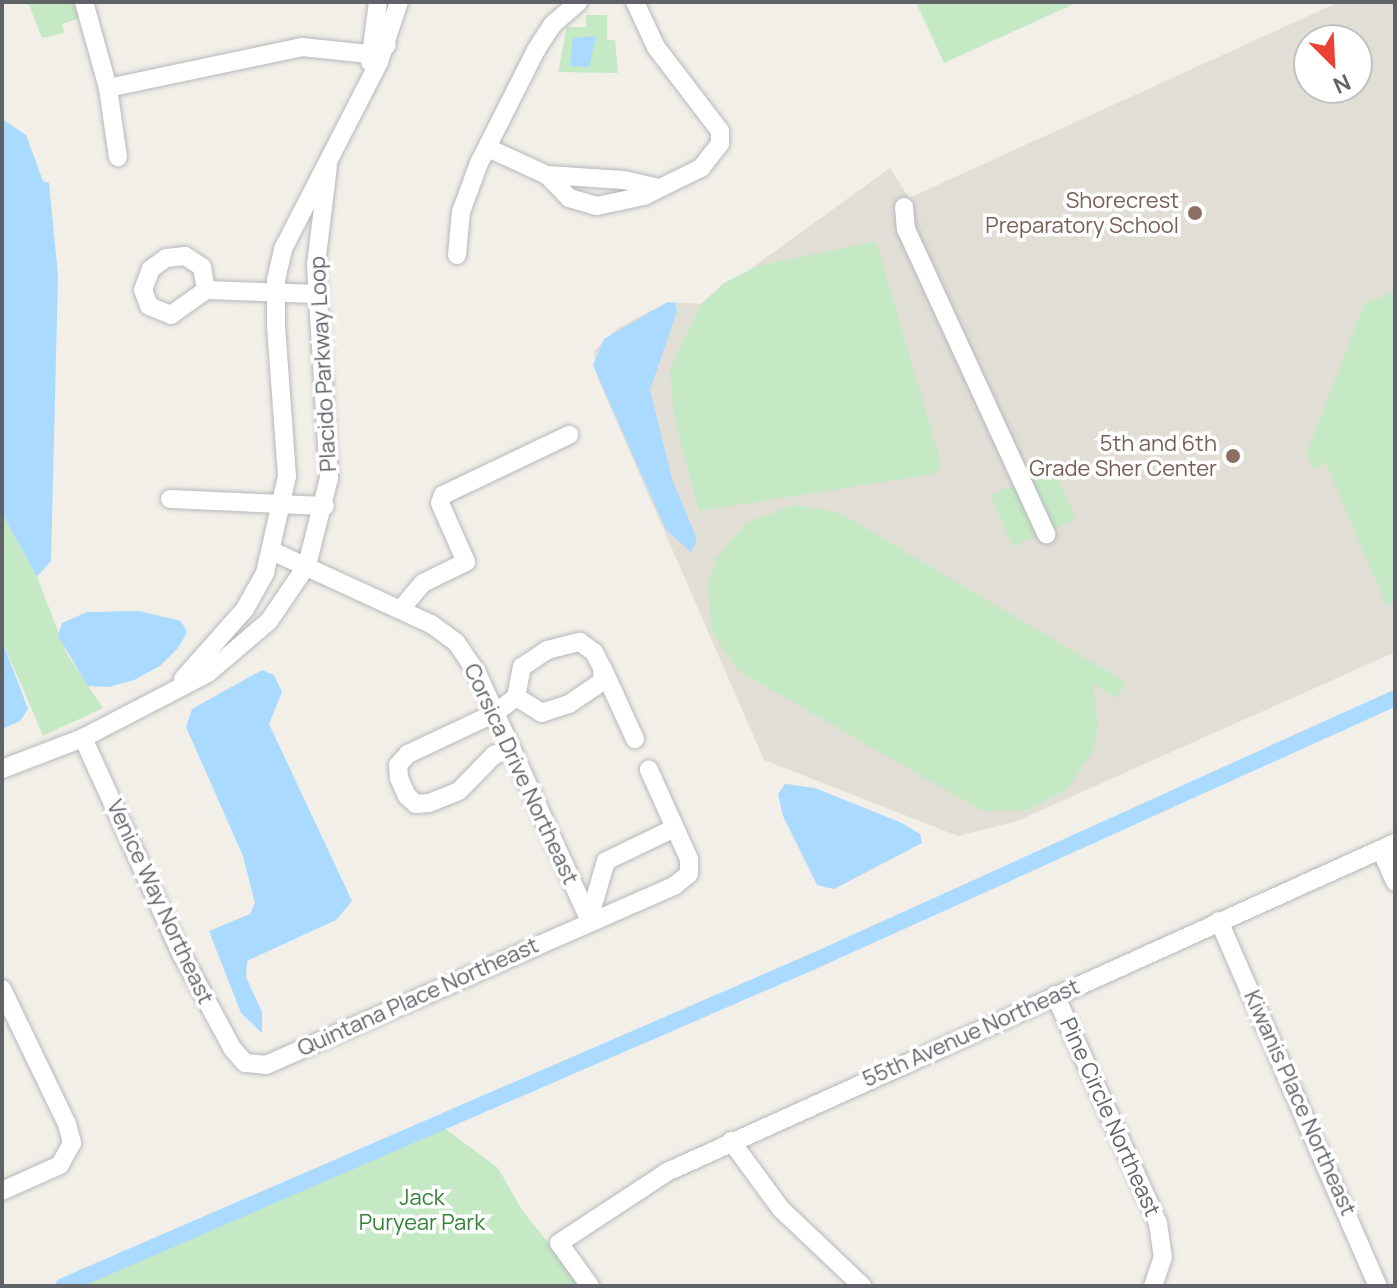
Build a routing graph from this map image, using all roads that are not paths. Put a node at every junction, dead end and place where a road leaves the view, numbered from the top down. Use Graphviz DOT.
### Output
graph roads {
  1 [pos="84,2"];
  2 [pos="378,2"];
  3 [pos="399,2"];
  4 [pos="578,2"];
  5 [pos="635,2"];
  6 [pos="371,64"];
  7 [pos="108,88"];
  8 [pos="488,148"];
  9 [pos="118,157"];
  10 [pos="328,166"];
  11 [pos="547,175"];
  12 [pos="659,188"];
  13 [pos="904,207"];
  14 [pos="457,255"];
  15 [pos="206,290"];
  16 [pos="276,292"];
  17 [pos="318,294"];
  18 [pos="569,435"];
  19 [pos="170,499"];
  20 [pos="283,503"];
  21 [pos="325,506"];
  22 [pos="1046,534"];
  23 [pos="272,551"];
  24 [pos="307,565"];
  25 [pos="401,609"];
  26 [pos="602,668"];
  27 [pos="173,690"];
  28 [pos="516,697"];
  29 [pos="495,713"];
  30 [pos="83,738"];
  31 [pos="635,739"];
  32 [pos="512,749"];
  33 [pos="2,769"];
  34 [pos="649,770"];
  35 [pos="675,828"];
  36 [pos="1388,846"];
  37 [pos="1395,882"];
  38 [pos="589,919"];
  39 [pos="1219,921"];
  40 [pos="3,992"];
  41 [pos="1055,995"];
  42 [pos="245,1063"];
  43 [pos="731,1141"];
  44 [pos="2,1191"];
  45 [pos="590,1286"];
  46 [pos="862,1286"];
  47 [pos="1153,1286"];
  48 [pos="1378,1286"];
  1 -- 7 [label="street"];
  2 -- 6 [label="street, Placido Parkway Loop"];
  3 -- 6 [label="street, Placido Parkway Loop"];
  4 -- 8 [label="street"];
  5 -- 12 [label="street"];
  6 -- 7 [label="street"];
  6 -- 10 [label="street, Placido Parkway Loop"];
  7 -- 9 [label="street"];
  8 -- 11 [label="street"];
  8 -- 14 [label="street"];
  10 -- 16 [label="street, Placido Parkway Loop"];
  10 -- 17 [label="street, Placido Parkway Loop"];
  11 -- 12 [label="street"];
  11 -- 12 [label="street"];
  13 -- 22 [label="street"];
  15 -- 16 [label="street"];
  16 -- 17 [label="street"];
  16 -- 20 [label="street, Placido Parkway Loop"];
  17 -- 21 [label="street, Placido Parkway Loop"];
  18 -- 25 [label="street"];
  19 -- 20 [label="street"];
  20 -- 21 [label="street"];
  20 -- 23 [label="street, Placido Parkway Loop"];
  21 -- 24 [label="street, Placido Parkway Loop"];
  23 -- 24 [label="street, Corsica Drive Northeast"];
  23 -- 27 [label="street, Placido Parkway Loop"];
  24 -- 25 [label="street, Corsica Drive Northeast"];
  24 -- 27 [label="street, Placido Parkway Loop"];
  25 -- 29 [label="street, Corsica Drive Northeast"];
  26 -- 28 [label="street"];
  26 -- 28 [label="street"];
  26 -- 31 [label="street"];
  27 -- 30 [label="street, Placido Parkway Loop"];
  28 -- 29 [label="street"];
  29 -- 32 [label="street, Corsica Drive Northeast"];
  29 -- 32 [label="street"];
  30 -- 33 [label="street, Placido Parkway Loop"];
  30 -- 42 [label="street, Venice Way Northeast"];
  32 -- 38 [label="street, Corsica Drive Northeast"];
  34 -- 35 [label="street"];
  35 -- 38 [label="street"];
  35 -- 38 [label="street, Quintana Place Northeast"];
  36 -- 37 [label="street"];
  36 -- 39 [label="street, 55th Avenue Northeast"];
  38 -- 42 [label="street, Quintana Place Northeast"];
  39 -- 41 [label="street, 55th Avenue Northeast"];
  39 -- 48 [label="street, Kiwanis Place Northeast"];
  40 -- 44 [label="street"];
  41 -- 43 [label="street, 55th Avenue Northeast"];
  41 -- 47 [label="street, Pine Circle Northeast"];
  43 -- 45 [label="street, 55th Avenue Northeast"];
  43 -- 46 [label="street"];
}
